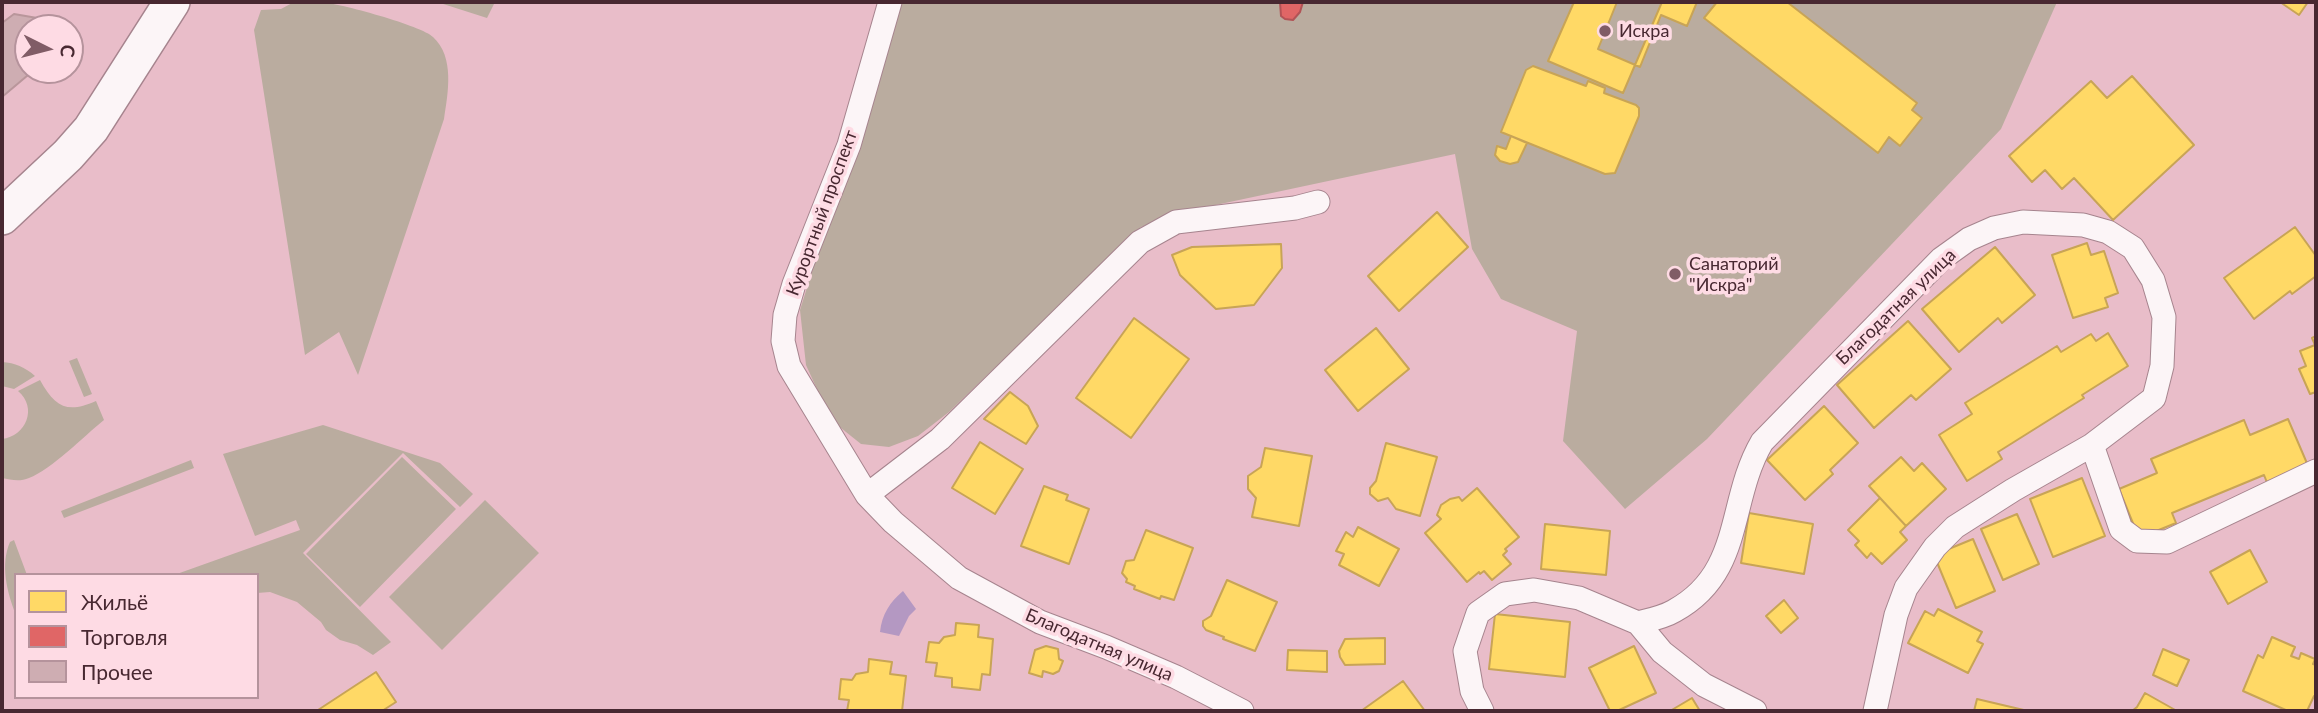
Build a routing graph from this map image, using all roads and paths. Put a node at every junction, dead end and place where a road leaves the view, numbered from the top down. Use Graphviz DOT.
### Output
graph roads {
  1 [pos="172,2"];
  2 [pos="890,2"];
  3 [pos="1318,202"];
  4 [pos="2,217"];
  5 [pos="2092,445"];
  6 [pos="2316,471"];
  7 [pos="867,495"];
  8 [pos="892,522"];
  9 [pos="1638,624"];
  10 [pos="1242,711"];
  11 [pos="1482,711"];
  12 [pos="1755,711"];
  13 [pos="1875,711"];
  1 -- 4 [label="main road"];
  2 -- 7 [label="street, Курортный проспект"];
  3 -- 7 [label="street"];
  5 -- 6 [label="street"];
  5 -- 9 [label="street, Благодатная улица"];
  5 -- 13 [label="street, Благодатная улица"];
  7 -- 8 [label="street, Курортный проспект"];
  8 -- 10 [label="street, Благодатная улица"];
  9 -- 11 [label="street"];
  9 -- 12 [label="street"];
}
